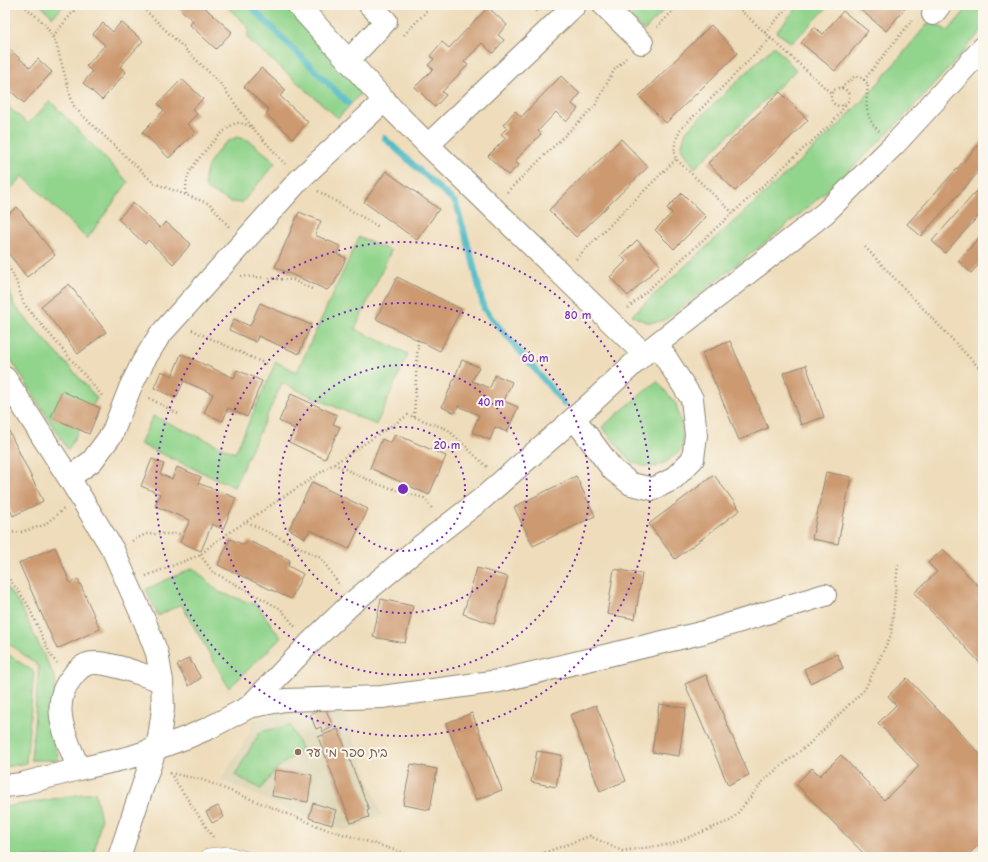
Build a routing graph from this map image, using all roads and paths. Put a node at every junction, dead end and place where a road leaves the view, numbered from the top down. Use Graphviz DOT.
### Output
graph roads {
  1 [pos="23,5"];
  2 [pos="79,5"];
  3 [pos="140,5"];
  4 [pos="298,5"];
  5 [pos="370,5"];
  6 [pos="575,5"];
  7 [pos="604,5"];
  8 [pos="679,5"];
  9 [pos="735,5"];
  10 [pos="789,5"];
  11 [pos="929,12"];
  12 [pos="765,33"];
  13 [pos="52,36"];
  14 [pos="771,38"];
  15 [pos="642,43"];
  16 [pos="983,48"];
  17 [pos="348,60"];
  18 [pos="864,80"];
  19 [pos="841,88"];
  20 [pos="832,94"];
  21 [pos="385,100"];
  22 [pos="844,106"];
  23 [pos="252,127"];
  24 [pos="895,144"];
  25 [pos="428,145"];
  26 [pos="676,159"];
  27 [pos="300,180"];
  28 [pos="186,194"];
  29 [pos="492,207"];
  30 [pos="733,213"];
  31 [pos="379,227"];
  32 [pos="242,243"];
  33 [pos="865,248"];
  34 [pos="5,259"];
  35 [pos="224,264"];
  36 [pos="561,274"];
  37 [pos="312,289"];
  38 [pos="172,321"];
  39 [pos="612,323"];
  40 [pos="418,340"];
  41 [pos="650,349"];
  42 [pos="266,364"];
  43 [pos="983,372"];
  44 [pos="5,378"];
  45 [pos="130,388"];
  46 [pos="178,414"];
  47 [pos="119,415"];
  48 [pos="414,417"];
  49 [pos="574,418"];
  50 [pos="334,464"];
  51 [pos="69,478"];
  52 [pos="502,481"];
  53 [pos="80,496"];
  54 [pos="246,522"];
  55 [pos="446,526"];
  56 [pos="5,534"];
  57 [pos="180,534"];
  58 [pos="113,550"];
  59 [pos="200,555"];
  60 [pos="898,564"];
  61 [pos="5,573"];
  62 [pos="128,584"];
  63 [pos="825,595"];
  64 [pos="352,603"];
  65 [pos="309,644"];
  66 [pos="70,679"];
  67 [pos="162,681"];
  68 [pos="249,707"];
  69 [pos="158,764"];
  70 [pos="79,768"];
  71 [pos="5,786"];
  72 [pos="217,837"];
  73 [pos="119,857"];
  74 [pos="205,857"];
  75 [pos="246,857"];
  76 [pos="421,857"];
  77 [pos="533,857"];
  1 -- 13 [label="path"];
  2 -- 13 [label="path"];
  3 -- 23 [label="path"];
  4 -- 17 [label="street"];
  5 -- 17 [label="street"];
  6 -- 25 [label="street"];
  7 -- 15 [label="street"];
  8 -- 15 [label="path"];
  9 -- 12 [label="path"];
  10 -- 12 [label="path"];
  11 -- 18 [label="path"];
  12 -- 14 [label="path"];
  13 -- 28 [label="path"];
  14 -- 20 [label="path"];
  14 -- 26 [label="path"];
  15 -- 29 [label="path"];
  16 -- 24 [label="street"];
  17 -- 21 [label="street"];
  18 -- 19 [label="path"];
  18 -- 24 [label="path"];
  19 -- 20 [label="path"];
  19 -- 22 [label="path"];
  20 -- 22 [label="path"];
  21 -- 25 [label="street"];
  21 -- 27 [label="street"];
  22 -- 30 [label="path"];
  23 -- 27 [label="path"];
  23 -- 28 [label="path"];
  24 -- 41 [label="street"];
  25 -- 29 [label="street"];
  26 -- 30 [label="path"];
  26 -- 36 [label="path"];
  27 -- 31 [label="path"];
  27 -- 32 [label="street"];
  28 -- 32 [label="path"];
  29 -- 36 [label="street"];
  30 -- 39 [label="path"];
  32 -- 35 [label="street"];
  33 -- 43 [label="path"];
  34 -- 47 [label="path"];
  35 -- 37 [label="path"];
  35 -- 38 [label="street"];
  36 -- 39 [label="street"];
  38 -- 42 [label="path"];
  38 -- 45 [label="street"];
  39 -- 41 [label="street"];
  40 -- 48 [label="path"];
  41 -- 49 [label="street"];
  41 -- 49 [label="street"];
  44 -- 51 [label="street"];
  45 -- 46 [label="path"];
  45 -- 47 [label="street"];
  47 -- 51 [label="street"];
  48 -- 50 [label="path"];
  48 -- 52 [label="path"];
  49 -- 52 [label="street"];
  50 -- 54 [label="path"];
  50 -- 55 [label="path"];
  51 -- 53 [label="street"];
  52 -- 55 [label="street"];
  53 -- 56 [label="path"];
  53 -- 58 [label="street"];
  54 -- 59 [label="path"];
  54 -- 64 [label="path"];
  55 -- 64 [label="street"];
  57 -- 58 [label="path"];
  58 -- 62 [label="street"];
  59 -- 62 [label="path"];
  59 -- 65 [label="path"];
  60 -- 77 [label="path"];
  61 -- 66 [label="path"];
  62 -- 67 [label="street"];
  63 -- 68 [label="street"];
  64 -- 65 [label="street"];
  65 -- 68 [label="street"];
  66 -- 67 [label="street"];
  66 -- 70 [label="street"];
  67 -- 69 [label="street"];
  68 -- 69 [label="street"];
  69 -- 70 [label="street"];
  69 -- 72 [label="path"];
  69 -- 73 [label="street"];
  69 -- 76 [label="path"];
  70 -- 71 [label="street"];
  74 -- 75 [label="lane"];
}
